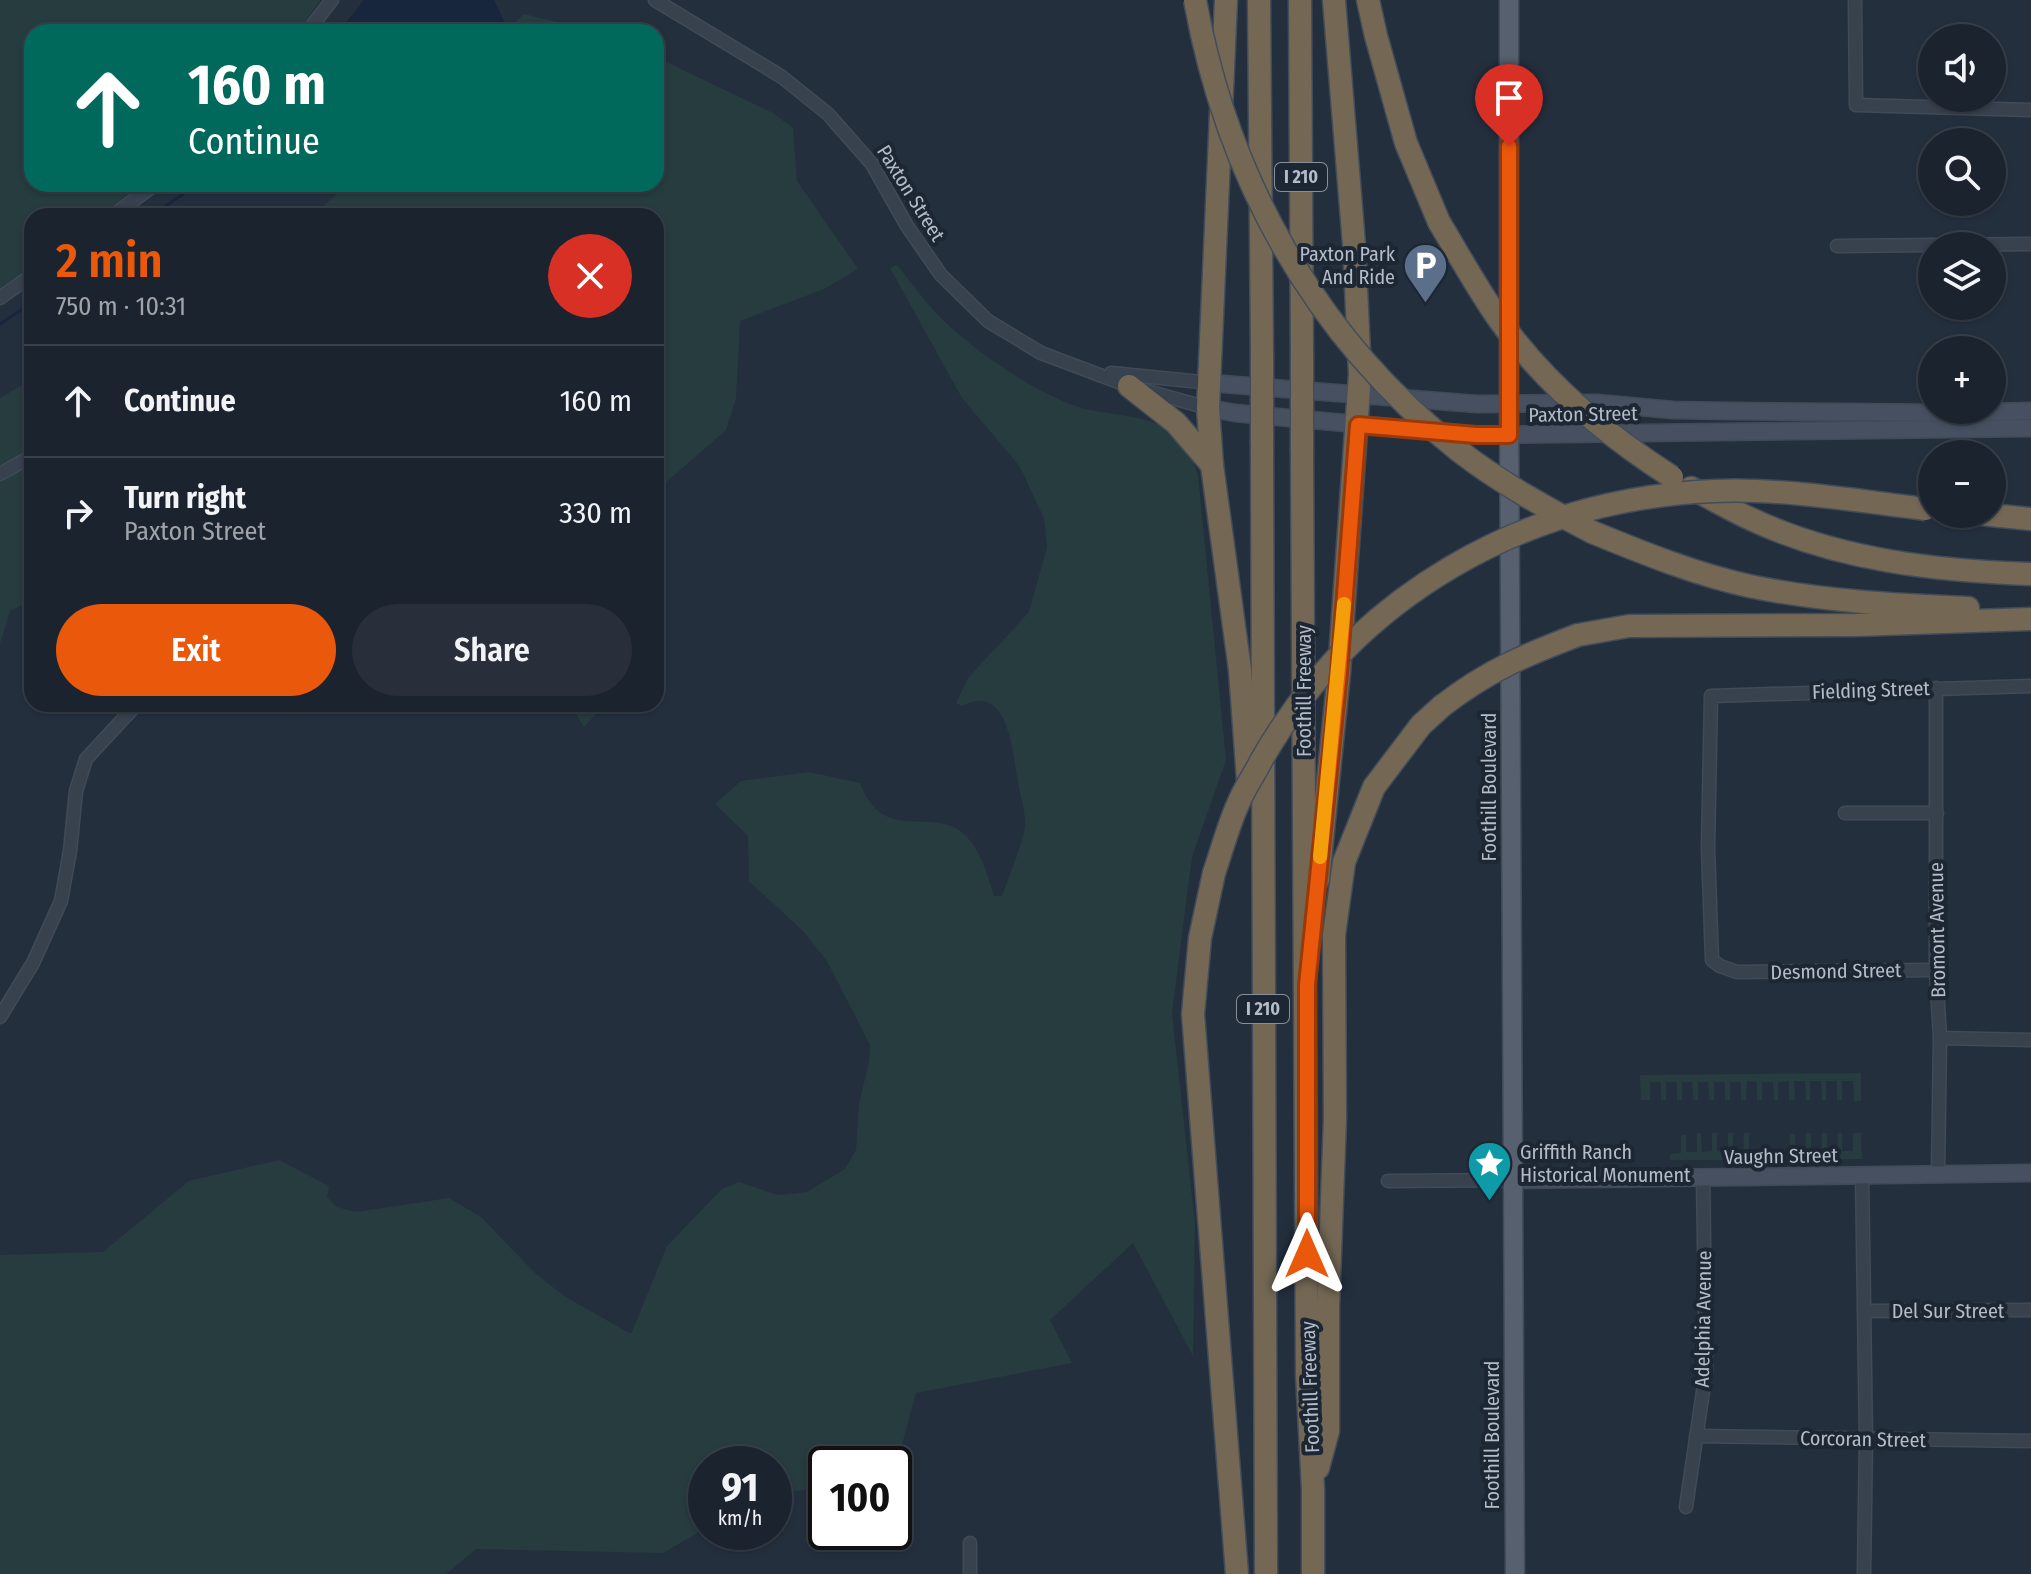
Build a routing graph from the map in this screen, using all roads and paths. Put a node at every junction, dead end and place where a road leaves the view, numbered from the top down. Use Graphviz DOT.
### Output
graph roads {
  1 [pos="332,0"];
  2 [pos="655,0"];
  3 [pos="1195,0"];
  4 [pos="1226,0"];
  5 [pos="1259,0"];
  6 [pos="1300,0"];
  7 [pos="1334,0"];
  8 [pos="1368,0"];
  9 [pos="1509,0"];
  10 [pos="1855,0"];
  11 [pos="313,24"];
  12 [pos="2031,110"];
  13 [pos="145,192"];
  14 [pos="123,208"];
  15 [pos="2031,244"];
  16 [pos="1837,246"];
  17 [pos="24,281"];
  18 [pos="0,298"];
  19 [pos="1095,372"];
  20 [pos="1211,383"];
  21 [pos="1129,386"];
  22 [pos="1359,394"];
  23 [pos="1509,403"];
  24 [pos="1208,408"];
  25 [pos="2031,411"];
  26 [pos="1358,425"];
  27 [pos="2031,428"];
  28 [pos="1509,435"];
  29 [pos="24,460"];
  30 [pos="1212,465"];
  31 [pos="0,474"];
  32 [pos="1918,508"];
  33 [pos="2006,516"];
  34 [pos="2031,519"];
  35 [pos="2031,574"];
  36 [pos="2031,610"];
  37 [pos="2031,619"];
  38 [pos="2031,686"];
  39 [pos="1936,688"];
  40 [pos="130,712"];
  41 [pos="1845,813"];
  42 [pos="1937,813"];
  43 [pos="1936,970"];
  44 [pos="1737,972"];
  45 [pos="1263,983"];
  46 [pos="1307,985"];
  47 [pos="0,1017"];
  48 [pos="1940,1038"];
  49 [pos="2031,1040"];
  50 [pos="1938,1173"];
  51 [pos="2031,1173"];
  52 [pos="1862,1174"];
  53 [pos="1703,1178"];
  54 [pos="1513,1180"];
  55 [pos="1388,1181"];
  56 [pos="2031,1310"];
  57 [pos="1864,1311"];
  58 [pos="1696,1436"];
  59 [pos="1866,1439"];
  60 [pos="2031,1441"];
  61 [pos="1313,1489"];
  62 [pos="1686,1507"];
  63 [pos="970,1543"];
  64 [pos="970,1574"];
  65 [pos="1237,1574"];
  66 [pos="1266,1574"];
  67 [pos="1313,1574"];
  68 [pos="1515,1574"];
  69 [pos="1864,1574"];
  1 -- 11 [label="street"];
  2 -- 19 [label="street, Paxton Street"];
  3 -- 36 [label="highway, bridge"];
  4 -- 20 [label="highway"];
  5 -- 45 [label="highway, Foothill Freeway / I 210, bridge"];
  6 -- 46 [label="highway, Foothill Freeway / I 210, bridge"];
  7 -- 22 [label="highway"];
  8 -- 35 [label="highway, bridge"];
  9 -- 23 [label="main road, Foothill Boulevard"];
  10 -- 12 [label="street"];
  13 -- 14 [label="street"];
  15 -- 16 [label="street"];
  17 -- 18 [label="street"];
  19 -- 20 [label="street, Paxton Street"];
  19 -- 21 [label="street, Paxton Street"];
  20 -- 22 [label="street, Paxton Street"];
  20 -- 24 [label="highway"];
  21 -- 24 [label="street, Paxton Street"];
  21 -- 30 [label="highway"];
  22 -- 23 [label="street, Paxton Street"];
  22 -- 26 [label="highway"];
  23 -- 25 [label="street, Paxton Street"];
  23 -- 28 [label="main road, Foothill Boulevard"];
  24 -- 26 [label="street, Paxton Street"];
  24 -- 30 [label="highway"];
  26 -- 28 [label="street, Paxton Street"];
  26 -- 46 [label="highway"];
  27 -- 28 [label="street, Paxton Street"];
  28 -- 54 [label="main road, Foothill Boulevard"];
  29 -- 31 [label="street"];
  30 -- 45 [label="highway"];
  32 -- 65 [label="highway, bridge"];
  33 -- 34 [label="highway"];
  37 -- 61 [label="highway, bridge"];
  38 -- 39 [label="street, Fielding Street"];
  39 -- 42 [label="street, Bromont Avenue"];
  39 -- 44 [label="street, Fielding Street"];
  40 -- 47 [label="street"];
  41 -- 42 [label="street"];
  42 -- 43 [label="street, Bromont Avenue"];
  43 -- 44 [label="street, Desmond Street"];
  43 -- 48 [label="street, Bromont Avenue"];
  45 -- 66 [label="highway, Foothill Freeway / I 210"];
  46 -- 61 [label="highway, Foothill Freeway / I 210"];
  48 -- 49 [label="street"];
  48 -- 50 [label="street, Bromont Avenue"];
  50 -- 51 [label="street, Vaughn Street"];
  50 -- 52 [label="street, Vaughn Street"];
  52 -- 53 [label="street, Vaughn Street"];
  52 -- 57 [label="street"];
  53 -- 54 [label="street, Vaughn Street"];
  53 -- 58 [label="street, Adelphia Avenue"];
  54 -- 55 [label="street, Vaughn Street"];
  54 -- 68 [label="main road, Foothill Boulevard"];
  56 -- 57 [label="street, Del Sur Street"];
  57 -- 59 [label="street"];
  58 -- 59 [label="street, Corcoran Street"];
  58 -- 62 [label="street, Adelphia Avenue"];
  59 -- 60 [label="street, Corcoran Street"];
  59 -- 69 [label="street"];
  61 -- 67 [label="highway, Foothill Freeway / I 210"];
  63 -- 64 [label="street"];
}
